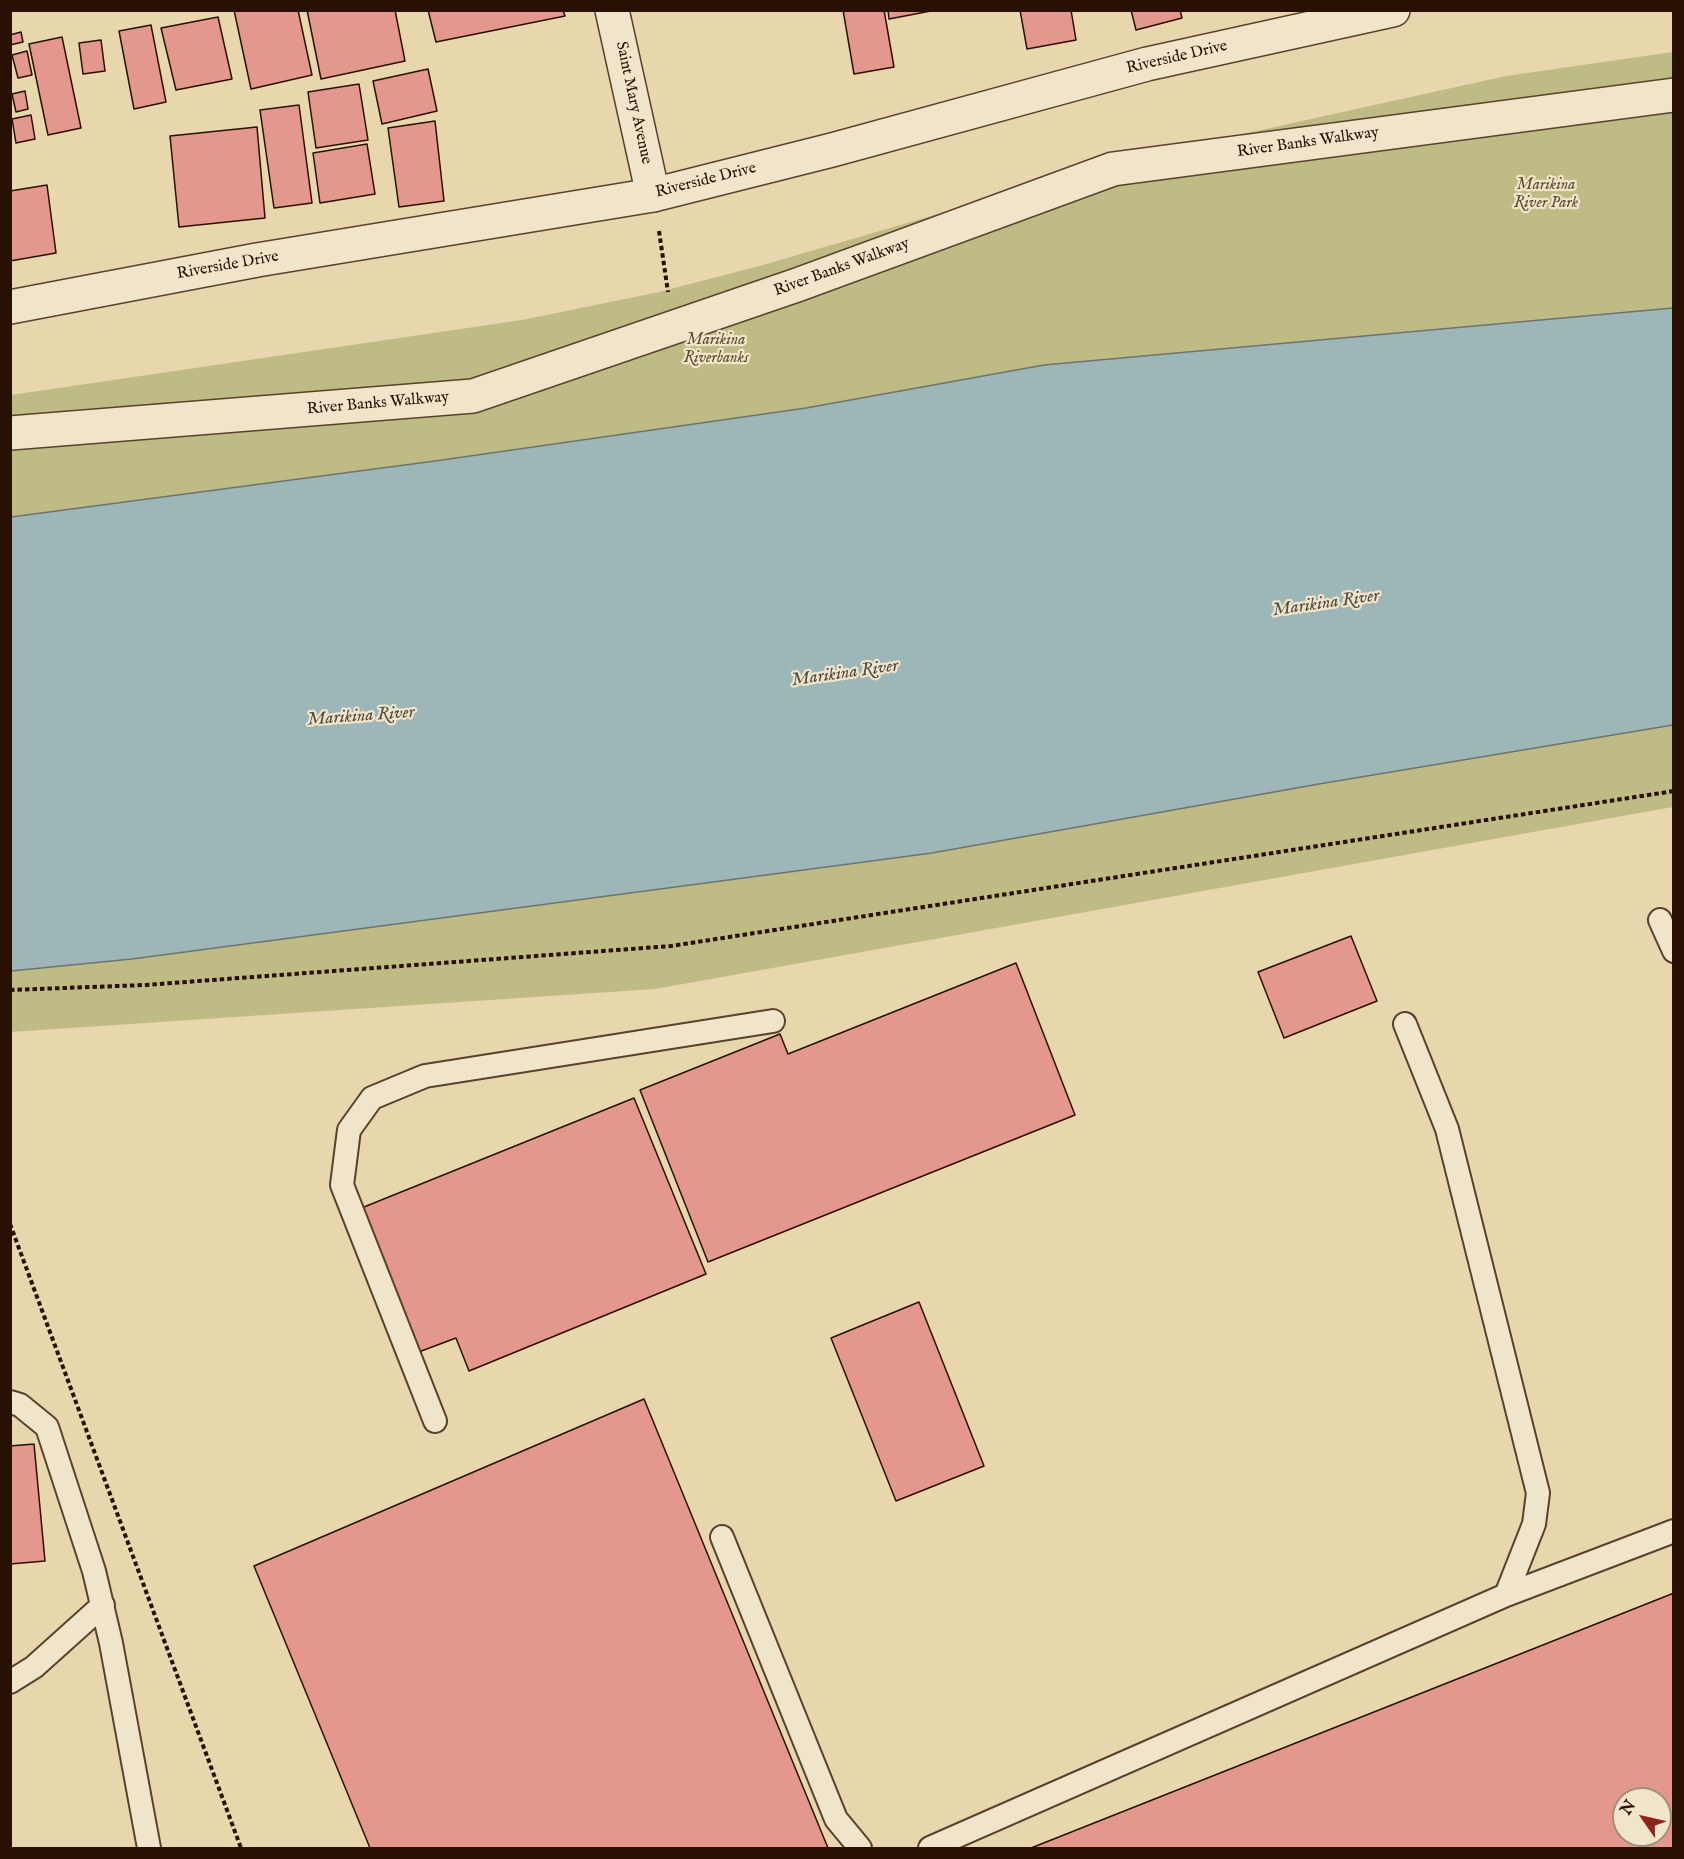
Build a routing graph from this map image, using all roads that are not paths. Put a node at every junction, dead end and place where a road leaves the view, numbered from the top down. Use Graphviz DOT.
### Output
graph roads {
  1 [pos="612,10"];
  2 [pos="1393,10"];
  3 [pos="1674,95"];
  4 [pos="653,195"];
  5 [pos="10,307"];
  6 [pos="10,433"];
  7 [pos="1660,920"];
  8 [pos="1674,951"];
  9 [pos="773,1021"];
  10 [pos="1405,1024"];
  11 [pos="10,1402"];
  12 [pos="435,1421"];
  13 [pos="1674,1531"];
  14 [pos="722,1537"];
  15 [pos="1506,1595"];
  16 [pos="103,1605"];
  17 [pos="10,1682"];
  18 [pos="149,1848"];
  19 [pos="860,1848"];
  20 [pos="930,1848"];
  1 -- 4 [label="street, Saint Mary Avenue"];
  2 -- 4 [label="street, Riverside Drive"];
  3 -- 6 [label="street, River Banks Walkway"];
  4 -- 5 [label="street, Riverside Drive"];
  7 -- 8 [label="lane"];
  9 -- 12 [label="lane"];
  10 -- 15 [label="lane"];
  11 -- 16 [label="lane"];
  13 -- 15 [label="lane"];
  14 -- 19 [label="lane"];
  15 -- 20 [label="lane"];
  16 -- 17 [label="lane"];
  16 -- 18 [label="lane"];
}
